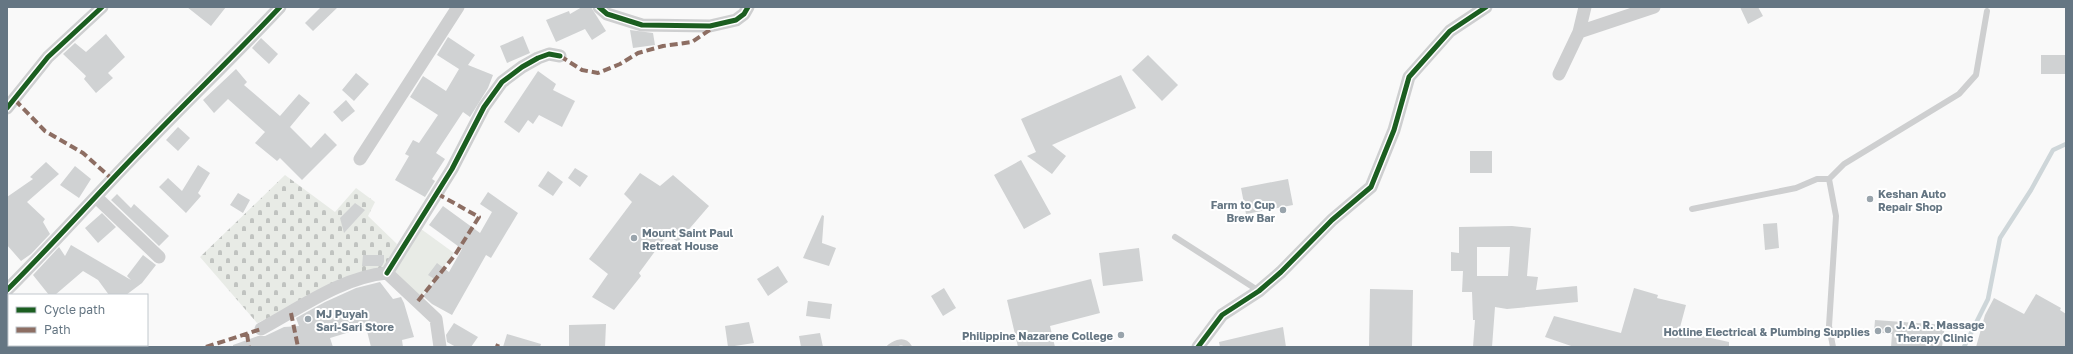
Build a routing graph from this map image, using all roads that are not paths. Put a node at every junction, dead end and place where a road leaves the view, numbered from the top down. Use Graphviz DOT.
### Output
graph roads {
  1 [pos="102,7"];
  2 [pos="280,7"];
  3 [pos="458,7"];
  4 [pos="600,7"];
  5 [pos="748,7"];
  6 [pos="1486,7"];
  7 [pos="1585,7"];
  8 [pos="1654,7"];
  9 [pos="1987,11"];
  10 [pos="1579,32"];
  11 [pos="560,56"];
  12 [pos="1559,74"];
  13 [pos="7,108"];
  14 [pos="360,160"];
  15 [pos="1829,179"];
  16 [pos="96,197"];
  17 [pos="1692,209"];
  18 [pos="1175,237"];
  19 [pos="158,257"];
  20 [pos="387,273"];
  21 [pos="7,290"];
  22 [pos="1259,291"];
  23 [pos="261,329"];
  24 [pos="440,347"];
  25 [pos="890,347"];
  26 [pos="909,347"];
  27 [pos="1198,347"];
  28 [pos="1833,347"];
  1 -- 13 [label="street"];
  2 -- 16 [label="street"];
  3 -- 14 [label="street"];
  4 -- 5 [label="street"];
  6 -- 22 [label="street"];
  7 -- 10 [label="street"];
  8 -- 10 [label="street"];
  9 -- 15 [label="lane"];
  10 -- 12 [label="street"];
  11 -- 20 [label="street"];
  15 -- 17 [label="lane"];
  15 -- 28 [label="lane"];
  16 -- 19 [label="street"];
  16 -- 21 [label="street"];
  18 -- 22 [label="lane"];
  20 -- 23 [label="street"];
  20 -- 24 [label="street"];
  22 -- 27 [label="street"];
  25 -- 26 [label="lane"];
}
